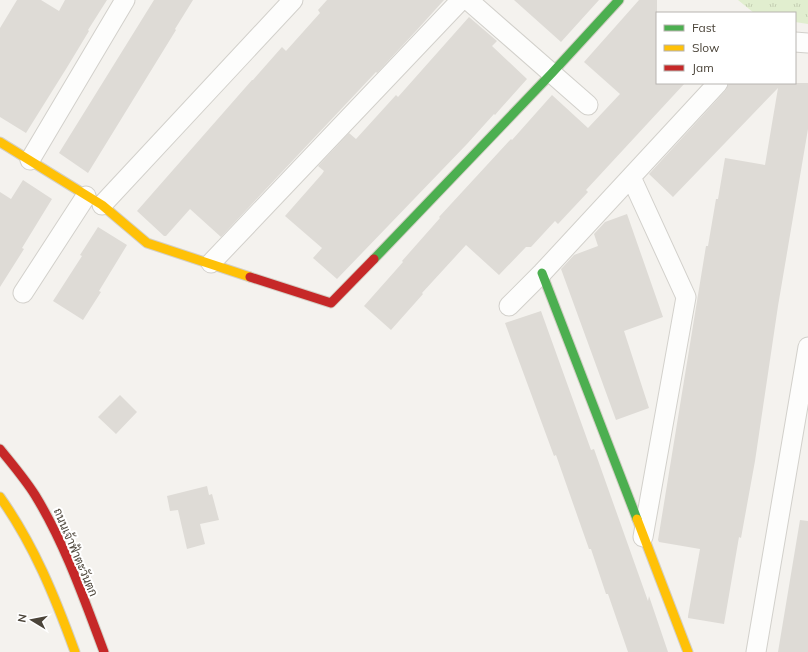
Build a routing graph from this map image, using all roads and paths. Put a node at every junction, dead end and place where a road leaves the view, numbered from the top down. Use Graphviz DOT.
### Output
graph roads {
  1 [pos="125,0"];
  2 [pos="293,0"];
  3 [pos="461,0"];
  4 [pos="468,0"];
  5 [pos="619,0"];
  6 [pos="796,42"];
  7 [pos="808,43"];
  8 [pos="552,73"];
  9 [pos="717,84"];
  10 [pos="588,106"];
  11 [pos="0,142"];
  12 [pos="30,160"];
  13 [pos="631,177"];
  14 [pos="86,196"];
  15 [pos="102,205"];
  16 [pos="211,263"];
  17 [pos="542,274"];
  18 [pos="23,293"];
  19 [pos="508,306"];
  20 [pos="808,347"];
  21 [pos="0,449"];
  22 [pos="0,497"];
  23 [pos="643,537"];
  24 [pos="75,652"];
  25 [pos="104,652"];
  26 [pos="688,652"];
  27 [pos="756,652"];
  1 -- 12 [label="street"];
  2 -- 15 [label="street"];
  3 -- 16 [label="street"];
  4 -- 8 [label="street"];
  5 -- 8 [label="street"];
  6 -- 7 [label="street"];
  8 -- 10 [label="street"];
  8 -- 16 [label="street"];
  9 -- 13 [label="street"];
  11 -- 12 [label="street"];
  12 -- 14 [label="street"];
  13 -- 17 [label="street"];
  13 -- 23 [label="street"];
  14 -- 15 [label="street"];
  14 -- 18 [label="street"];
  15 -- 16 [label="street"];
  17 -- 19 [label="street"];
  17 -- 23 [label="street"];
  20 -- 27 [label="street"];
  21 -- 25 [label="street, ถนนเจ้าฟ้าตะวันตก"];
  22 -- 24 [label="street"];
  23 -- 26 [label="street"];
}
